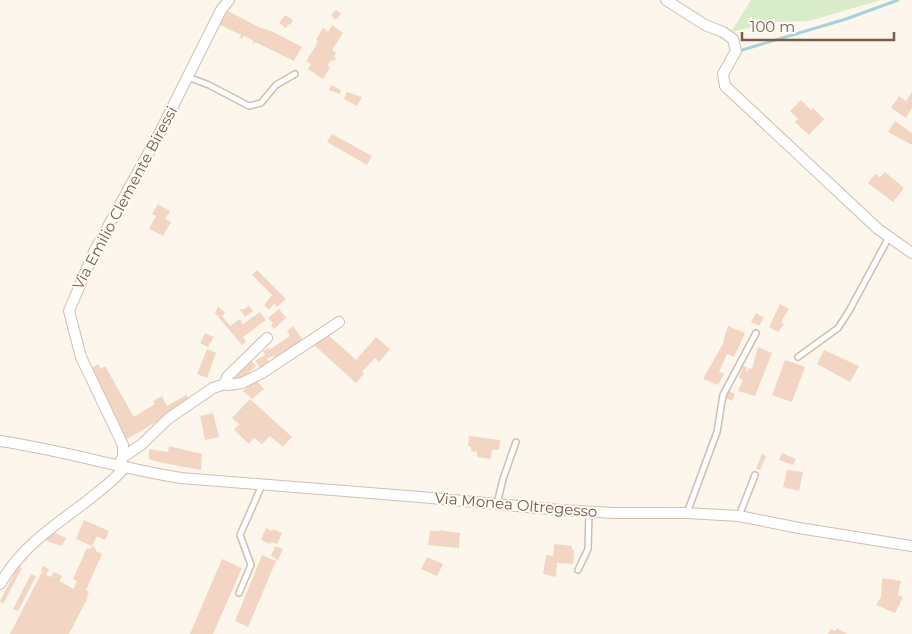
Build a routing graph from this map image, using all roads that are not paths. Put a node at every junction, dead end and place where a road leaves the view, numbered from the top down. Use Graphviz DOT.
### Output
graph roads {
  1 [pos="229,0"];
  2 [pos="666,0"];
  3 [pos="295,74"];
  4 [pos="188,77"];
  5 [pos="889,238"];
  6 [pos="912,253"];
  7 [pos="340,322"];
  8 [pos="756,333"];
  9 [pos="267,338"];
  10 [pos="798,357"];
  11 [pos="225,384"];
  12 [pos="0,441"];
  13 [pos="516,442"];
  14 [pos="123,445"];
  15 [pos="133,450"];
  16 [pos="122,464"];
  17 [pos="754,475"];
  18 [pos="262,485"];
  19 [pos="497,504"];
  20 [pos="588,512"];
  21 [pos="687,513"];
  22 [pos="739,516"];
  23 [pos="912,546"];
  24 [pos="578,570"];
  25 [pos="0,584"];
  26 [pos="239,593"];
  1 -- 4 [label="street, Via Emilio Clemente Biressi"];
  2 -- 5 [label="street"];
  3 -- 4 [label="lane"];
  4 -- 14 [label="street, Via Emilio Clemente Biressi"];
  5 -- 6 [label="street"];
  5 -- 10 [label="lane"];
  7 -- 11 [label="street"];
  8 -- 21 [label="lane"];
  9 -- 11 [label="street"];
  11 -- 15 [label="street"];
  12 -- 16 [label="street, Via Monea Oltregesso"];
  13 -- 19 [label="lane"];
  14 -- 15 [label="street"];
  14 -- 16 [label="street, Via Emilio Clemente Biressi"];
  15 -- 16 [label="street"];
  16 -- 18 [label="street, Via Monea Oltregesso"];
  16 -- 25 [label="street"];
  17 -- 22 [label="lane"];
  18 -- 19 [label="street, Via Monea Oltregesso"];
  18 -- 26 [label="lane"];
  19 -- 20 [label="street, Via Monea Oltregesso"];
  20 -- 21 [label="street, Via Monea Oltregesso"];
  20 -- 24 [label="lane"];
  21 -- 22 [label="street, Via Monea Oltregesso"];
  22 -- 23 [label="street, Via Monea Oltregesso"];
}
